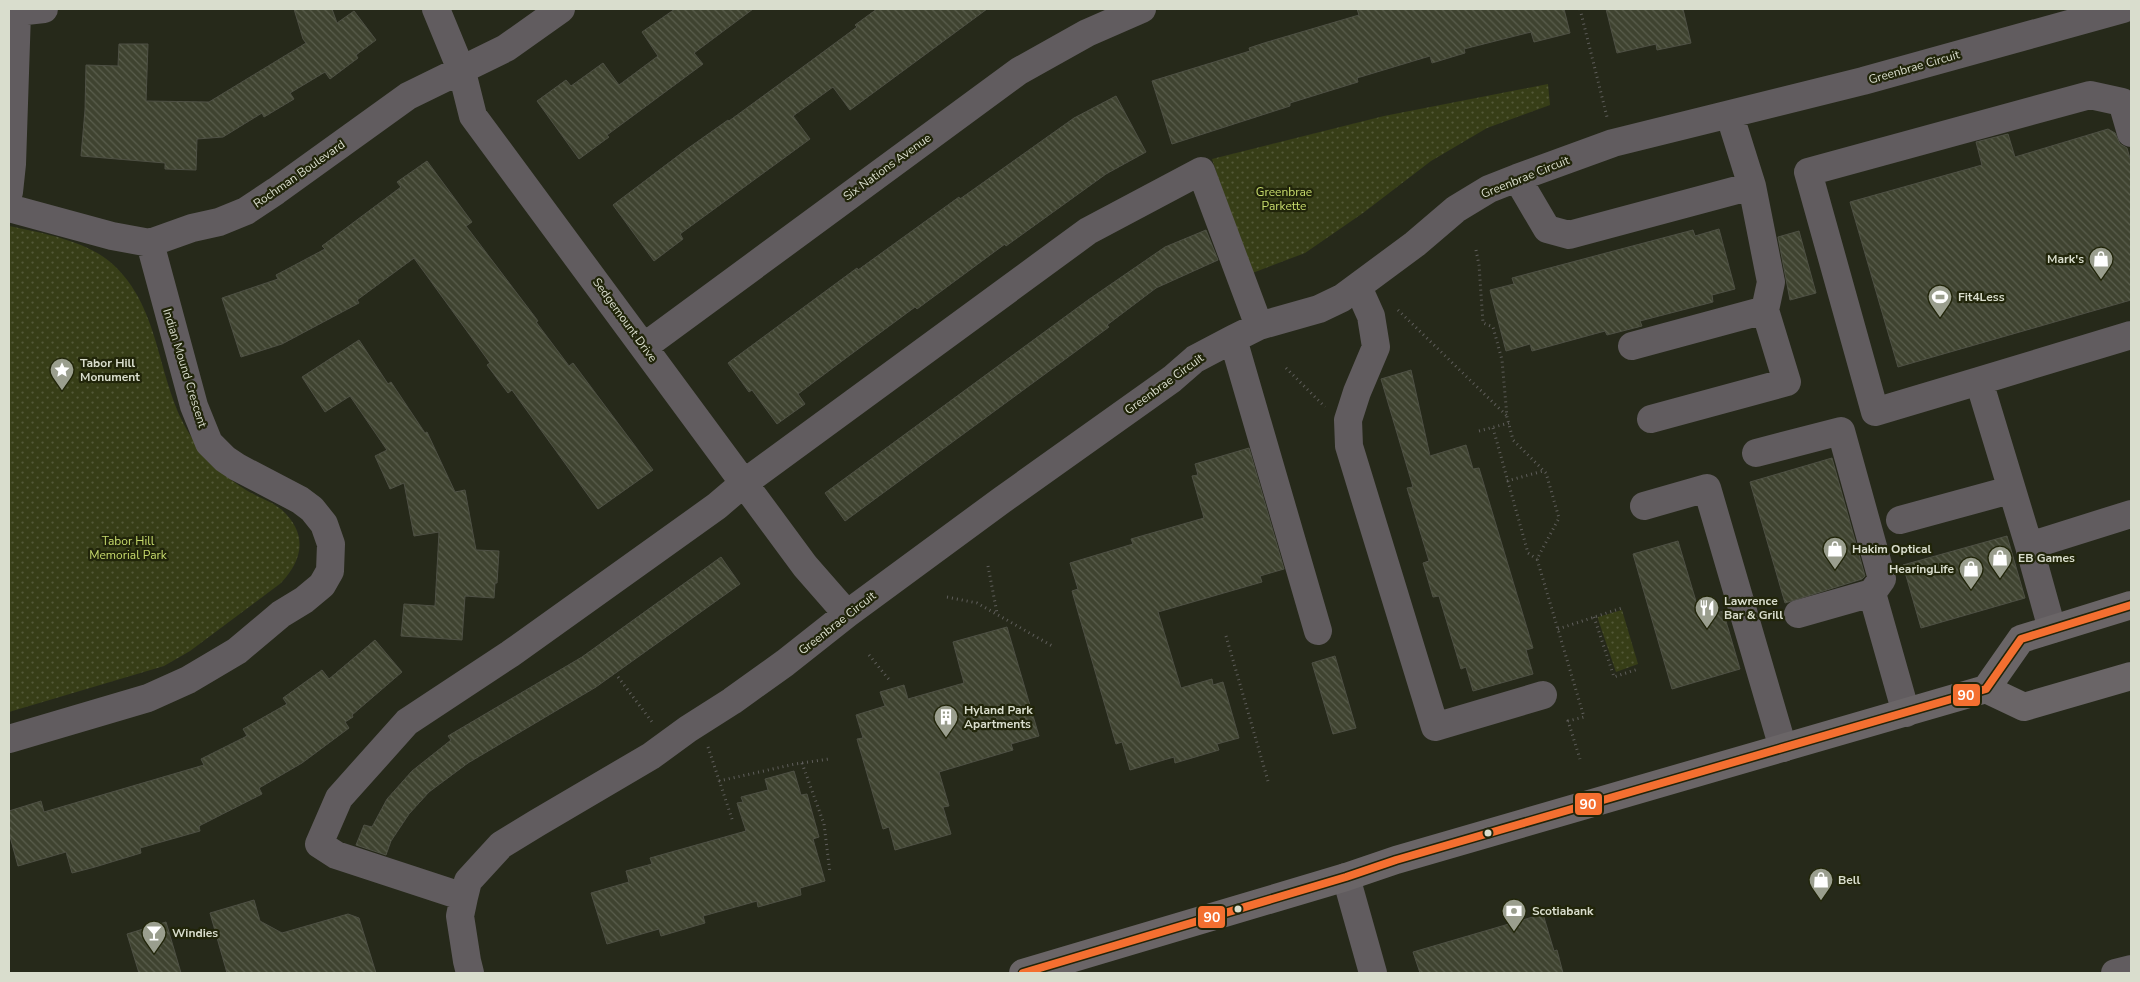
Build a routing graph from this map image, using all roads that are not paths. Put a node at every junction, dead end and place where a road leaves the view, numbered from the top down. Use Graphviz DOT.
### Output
graph roads {
  1 [pos="44,9"];
  2 [pos="436,9"];
  3 [pos="561,9"];
  4 [pos="1142,9"];
  5 [pos="2122,9"];
  6 [pos="13,11"];
  7 [pos="462,72"];
  8 [pos="1730,116"];
  9 [pos="2131,133"];
  10 [pos="1517,178"];
  11 [pos="1752,186"];
  12 [pos="9,192"];
  13 [pos="9,208"];
  14 [pos="150,243"];
  15 [pos="1364,282"];
  16 [pos="1765,310"];
  17 [pos="1259,326"];
  18 [pos="2131,334"];
  19 [pos="1233,338"];
  20 [pos="645,346"];
  21 [pos="1632,346"];
  22 [pos="1979,381"];
  23 [pos="1651,419"];
  24 [pos="1756,453"];
  25 [pos="744,483"];
  26 [pos="2010,490"];
  27 [pos="1644,506"];
  28 [pos="2131,514"];
  29 [pos="1900,520"];
  30 [pos="2028,546"];
  31 [pos="1872,593"];
  32 [pos="2131,605"];
  33 [pos="847,614"];
  34 [pos="1798,614"];
  35 [pos="2052,629"];
  36 [pos="1318,631"];
  37 [pos="2131,676"];
  38 [pos="1986,689"];
  39 [pos="1543,695"];
  40 [pos="1906,713"];
  41 [pos="9,739"];
  42 [pos="1783,748"];
  43 [pos="1346,877"];
  44 [pos="464,897"];
  45 [pos="2131,969"];
  46 [pos="470,973"];
  47 [pos="1023,973"];
  48 [pos="1373,973"];
  49 [pos="2115,973"];
  1 -- 6 [label="street"];
  2 -- 7 [label="street, Sedgemount Drive"];
  3 -- 7 [label="street, Rochman Boulevard"];
  4 -- 20 [label="street, Six Nations Avenue"];
  5 -- 8 [label="street, Greenbrae Circuit"];
  6 -- 12 [label="street"];
  7 -- 14 [label="street, Rochman Boulevard"];
  7 -- 20 [label="street, Sedgemount Drive"];
  8 -- 10 [label="street, Greenbrae Circuit"];
  8 -- 11 [label="street"];
  9 -- 22 [label="street"];
  10 -- 11 [label="street"];
  10 -- 15 [label="street, Greenbrae Circuit"];
  11 -- 16 [label="street"];
  13 -- 14 [label="street"];
  14 -- 41 [label="street, Indian Mound Crescent"];
  15 -- 17 [label="street, Greenbrae Circuit"];
  15 -- 39 [label="street"];
  16 -- 21 [label="street"];
  16 -- 23 [label="street"];
  17 -- 19 [label="street, Greenbrae Circuit"];
  17 -- 25 [label="street"];
  18 -- 22 [label="street"];
  19 -- 33 [label="street, Greenbrae Circuit"];
  19 -- 36 [label="street"];
  20 -- 25 [label="street, Sedgemount Drive"];
  22 -- 26 [label="street"];
  24 -- 31 [label="street"];
  25 -- 33 [label="street, Sedgemount Drive"];
  25 -- 44 [label="street"];
  26 -- 29 [label="street"];
  26 -- 30 [label="street"];
  27 -- 42 [label="street"];
  28 -- 30 [label="street"];
  30 -- 35 [label="street"];
  31 -- 34 [label="street"];
  31 -- 40 [label="street"];
  32 -- 35 [label="main road"];
  33 -- 44 [label="street, Greenbrae Circuit"];
  35 -- 38 [label="main road"];
  37 -- 38 [label="main road"];
  38 -- 40 [label="main road"];
  40 -- 42 [label="main road"];
  42 -- 43 [label="main road"];
  43 -- 47 [label="main road"];
  43 -- 48 [label="street"];
  44 -- 46 [label="street, Greenbrae Circuit"];
  45 -- 49 [label="street"];
}
